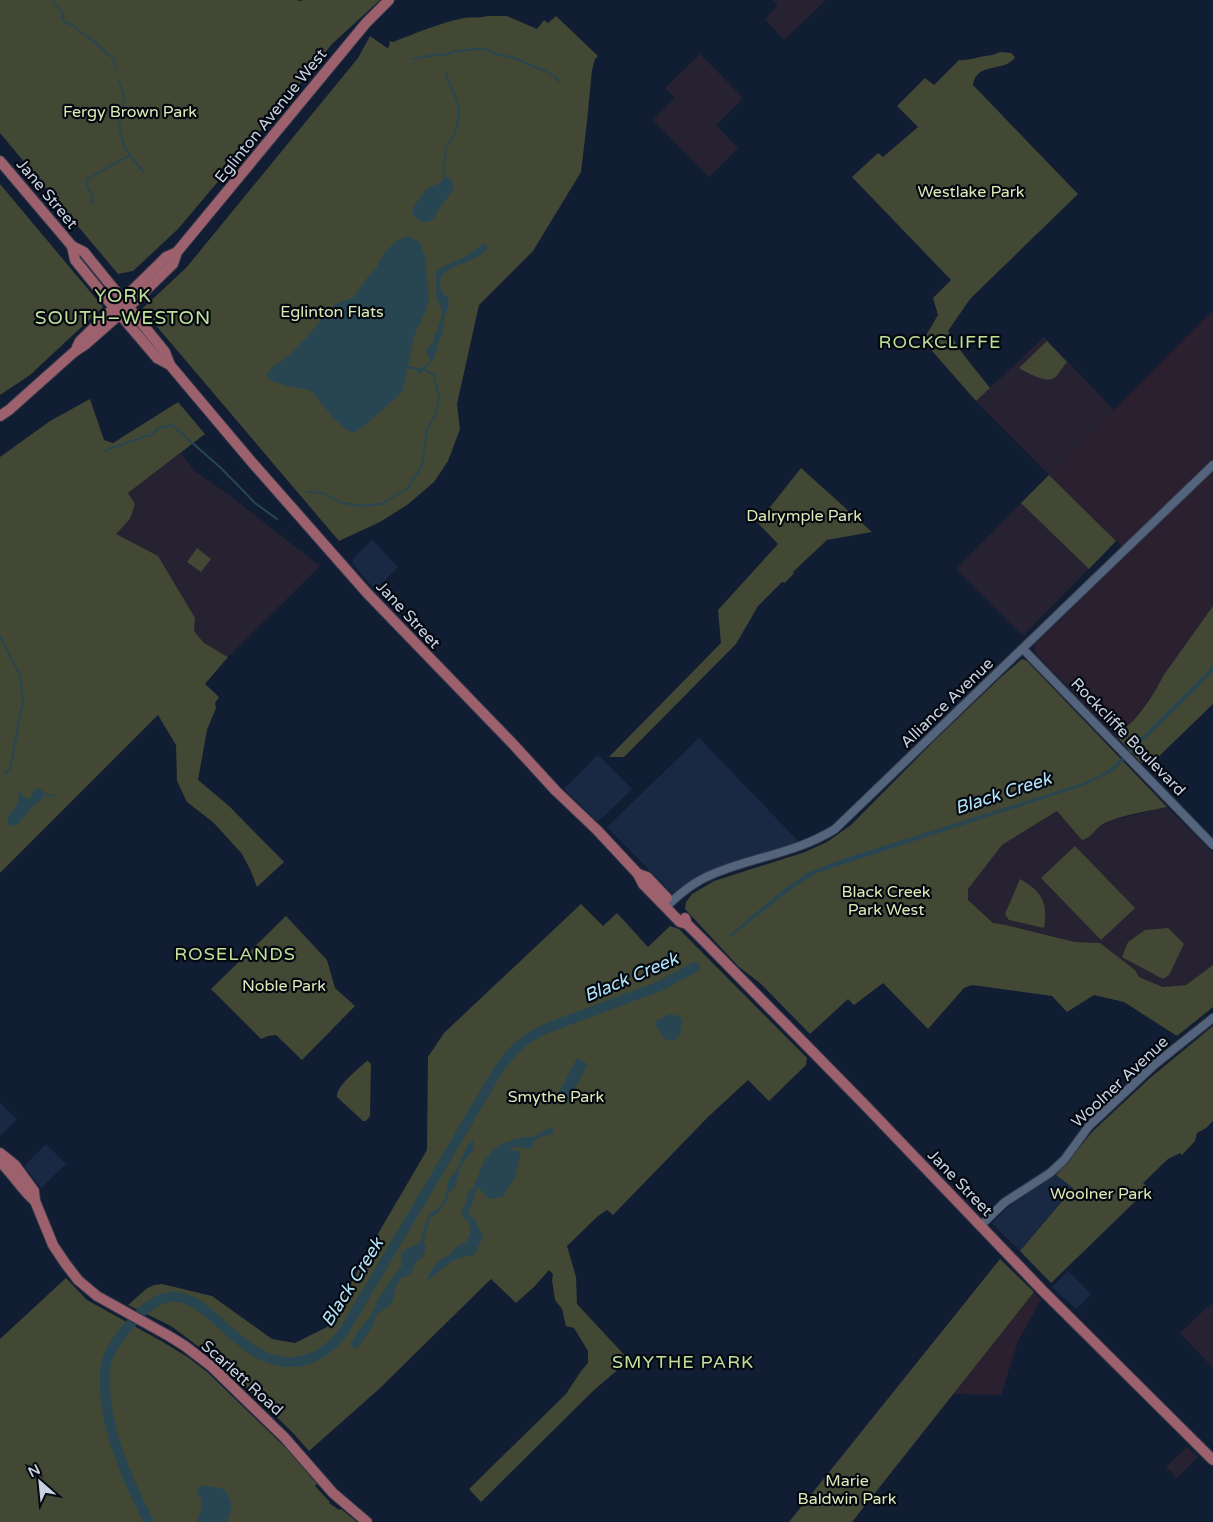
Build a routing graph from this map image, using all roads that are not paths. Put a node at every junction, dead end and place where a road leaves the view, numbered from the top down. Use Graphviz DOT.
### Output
graph roads {
  1 [pos="389,0"];
  2 [pos="0,161"];
  3 [pos="121,307"];
  4 [pos="0,416"];
  5 [pos="1213,465"];
  6 [pos="1023,648"];
  7 [pos="1213,845"];
  8 [pos="668,905"];
  9 [pos="1213,1018"];
  10 [pos="0,1153"];
  11 [pos="0,1162"];
  12 [pos="35,1201"];
  13 [pos="980,1226"];
  14 [pos="1213,1460"];
  15 [pos="367,1522"];
  1 -- 3 [label="main road, Eglinton Avenue West"];
  2 -- 3 [label="main road, Jane Street"];
  3 -- 4 [label="main road, Eglinton Avenue West"];
  3 -- 8 [label="main road, Jane Street"];
  5 -- 6 [label="street, Alliance Avenue"];
  6 -- 7 [label="street, Rockcliffe Boulevard"];
  6 -- 8 [label="street, Alliance Avenue"];
  8 -- 13 [label="main road, Jane Street"];
  9 -- 13 [label="street, Woolner Avenue"];
  10 -- 12 [label="main road, Scarlett Road"];
  11 -- 12 [label="main road, Scarlett Road"];
  12 -- 15 [label="main road, Scarlett Road"];
  13 -- 14 [label="main road, Jane Street"];
}
